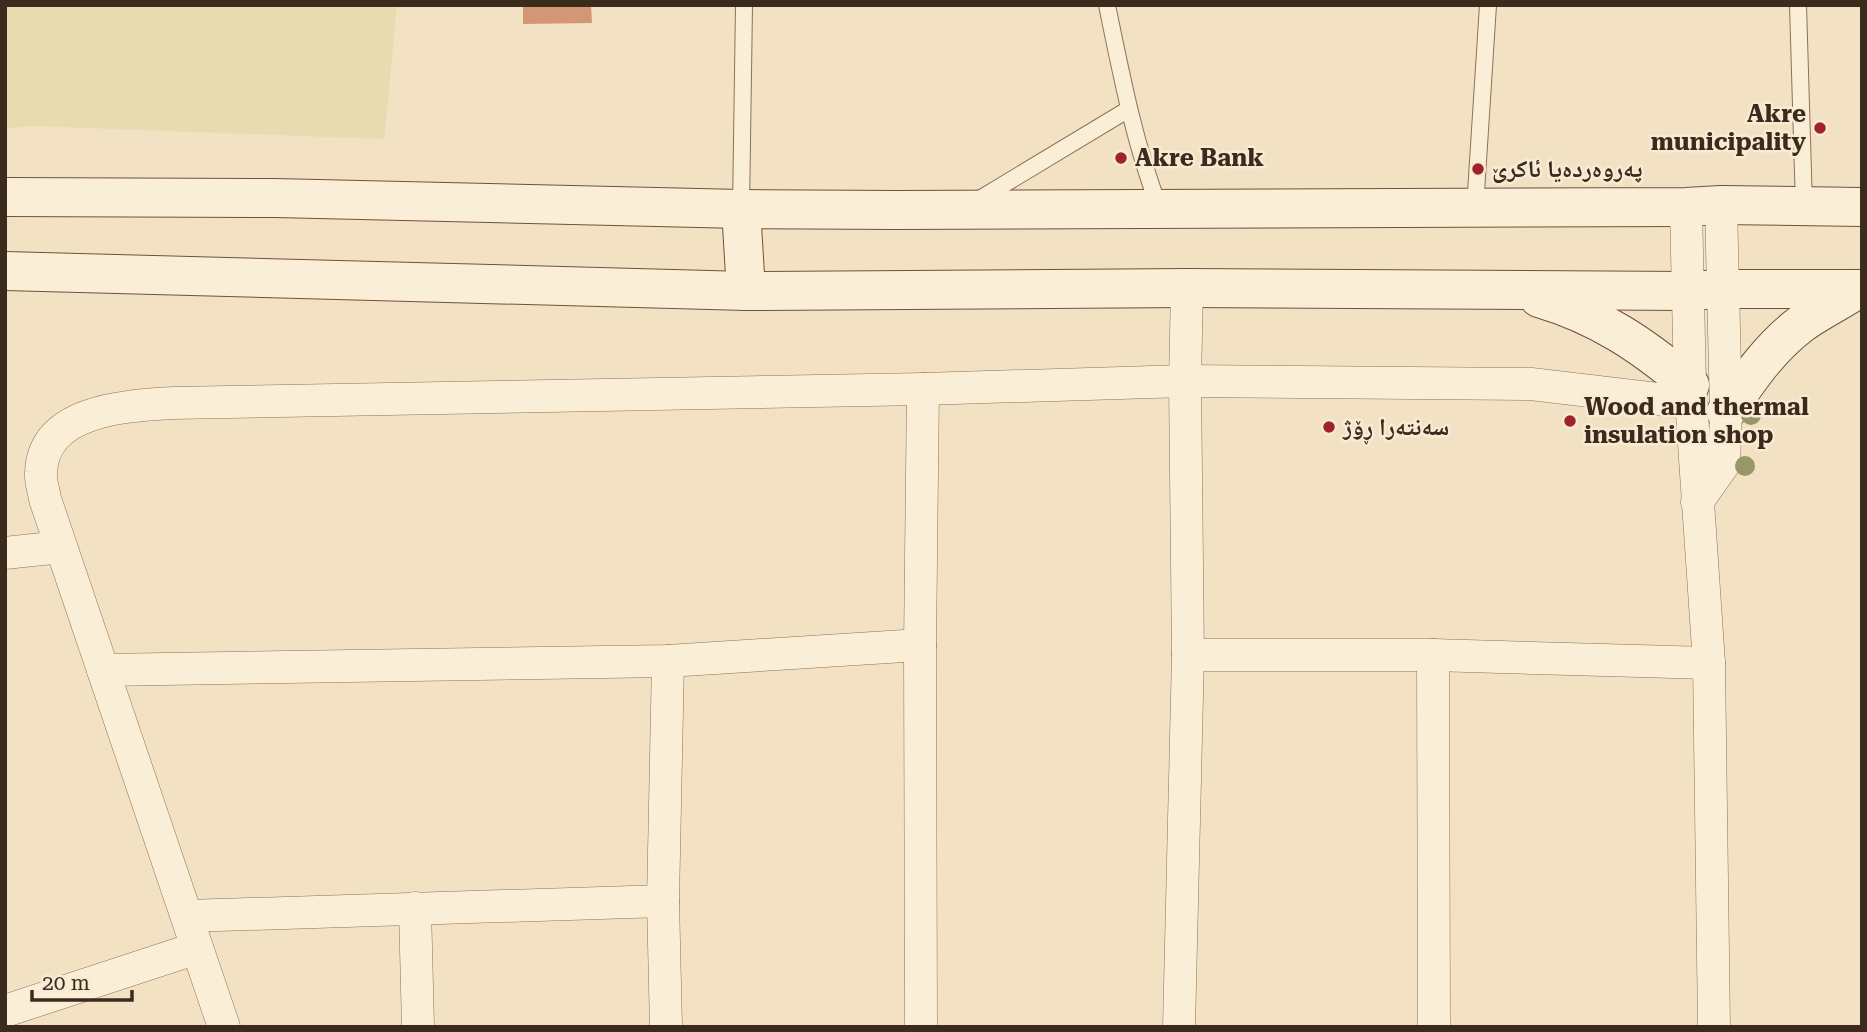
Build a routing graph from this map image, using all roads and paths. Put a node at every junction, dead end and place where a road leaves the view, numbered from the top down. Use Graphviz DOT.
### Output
graph roads {
  1 [pos="744,5"];
  2 [pos="1107,5"];
  3 [pos="1488,5"];
  4 [pos="1798,5"];
  5 [pos="1129,109"];
  6 [pos="5,197"];
  7 [pos="1703,206"];
  8 [pos="1804,207"];
  9 [pos="1862,207"];
  10 [pos="1475,208"];
  11 [pos="741,209"];
  12 [pos="1160,209"];
  13 [pos="963,210"];
  14 [pos="5,271"];
  15 [pos="1187,288"];
  16 [pos="1507,289"];
  17 [pos="1724,289"];
  18 [pos="1860,289"];
  19 [pos="746,291"];
  20 [pos="1687,291"];
  21 [pos="1185,381"];
  22 [pos="923,389"];
  23 [pos="1702,400"];
  24 [pos="61,547"];
  25 [pos="5,553"];
  26 [pos="920,645"];
  27 [pos="1188,655"];
  28 [pos="1433,655"];
  29 [pos="668,661"];
  30 [pos="1709,663"];
  31 [pos="103,670"];
  32 [pos="663,901"];
  33 [pos="415,908"];
  34 [pos="187,916"];
  35 [pos="197,948"];
  36 [pos="5,1011"];
  37 [pos="224,1027"];
  38 [pos="418,1027"];
  39 [pos="666,1027"];
  40 [pos="921,1027"];
  41 [pos="1179,1027"];
  42 [pos="1434,1027"];
  43 [pos="1714,1027"];
  1 -- 11 [label="lane"];
  2 -- 5 [label="lane"];
  3 -- 10 [label="lane"];
  4 -- 8 [label="lane"];
  5 -- 12 [label="lane"];
  5 -- 13 [label="lane"];
  6 -- 11 [label="main road"];
  7 -- 8 [label="main road"];
  7 -- 10 [label="main road"];
  7 -- 17 [label="street"];
  7 -- 20 [label="street"];
  8 -- 9 [label="main road"];
  10 -- 12 [label="main road"];
  11 -- 13 [label="main road"];
  11 -- 19 [label="main road"];
  12 -- 13 [label="main road"];
  14 -- 19 [label="main road"];
  15 -- 16 [label="main road"];
  15 -- 19 [label="main road"];
  15 -- 21 [label="street"];
  16 -- 20 [label="main road"];
  16 -- 23 [label="main road"];
  17 -- 18 [label="main road"];
  17 -- 20 [label="main road"];
  17 -- 23 [label="street"];
  18 -- 23 [label="main road"];
  20 -- 23 [label="street"];
  21 -- 22 [label="street"];
  21 -- 23 [label="street"];
  21 -- 27 [label="street"];
  22 -- 24 [label="street"];
  22 -- 26 [label="street"];
  23 -- 30 [label="street"];
  24 -- 25 [label="street"];
  24 -- 31 [label="street"];
  26 -- 29 [label="street"];
  26 -- 40 [label="street"];
  27 -- 28 [label="street"];
  27 -- 41 [label="street"];
  28 -- 30 [label="street"];
  28 -- 42 [label="street"];
  29 -- 31 [label="street"];
  29 -- 32 [label="street"];
  30 -- 43 [label="street"];
  31 -- 34 [label="street"];
  32 -- 33 [label="street"];
  32 -- 39 [label="street"];
  33 -- 34 [label="street"];
  33 -- 38 [label="street"];
  34 -- 35 [label="street"];
  35 -- 36 [label="street"];
  35 -- 37 [label="street"];
}
